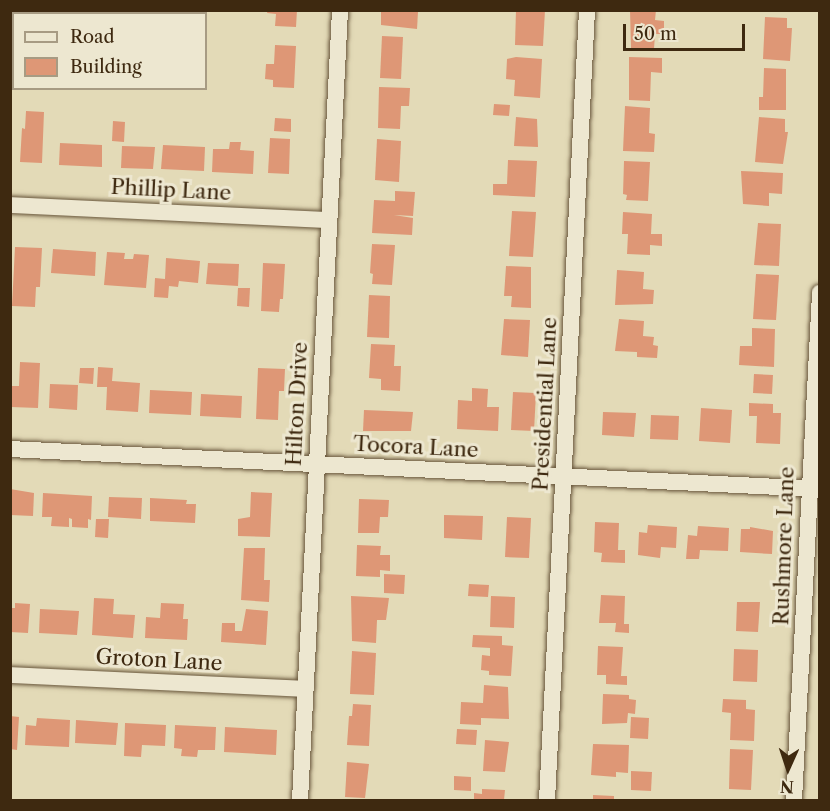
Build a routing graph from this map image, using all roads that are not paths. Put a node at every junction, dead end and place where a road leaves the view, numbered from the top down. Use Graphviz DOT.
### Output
graph roads {
  1 [pos="340,10"];
  2 [pos="587,10"];
  3 [pos="10,206"];
  4 [pos="329,220"];
  5 [pos="819,293"];
  6 [pos="10,449"];
  7 [pos="317,465"];
  8 [pos="564,477"];
  9 [pos="814,489"];
  10 [pos="10,675"];
  11 [pos="305,689"];
  12 [pos="300,801"];
  13 [pos="547,801"];
  14 [pos="794,801"];
  1 -- 4 [label="street, Hilton Drive"];
  2 -- 8 [label="street, Presidential Lane"];
  3 -- 4 [label="street, Phillip Lane"];
  4 -- 7 [label="street, Hilton Drive"];
  5 -- 9 [label="street, Rushmore Lane"];
  6 -- 7 [label="street, Tocora Lane"];
  7 -- 8 [label="street, Tocora Lane"];
  7 -- 11 [label="street, Hilton Drive"];
  8 -- 9 [label="street, Tocora Lane"];
  8 -- 13 [label="street, Presidential Lane"];
  9 -- 14 [label="street, Rushmore Lane"];
  10 -- 11 [label="street, Groton Lane"];
  11 -- 12 [label="street, Hilton Drive"];
}
